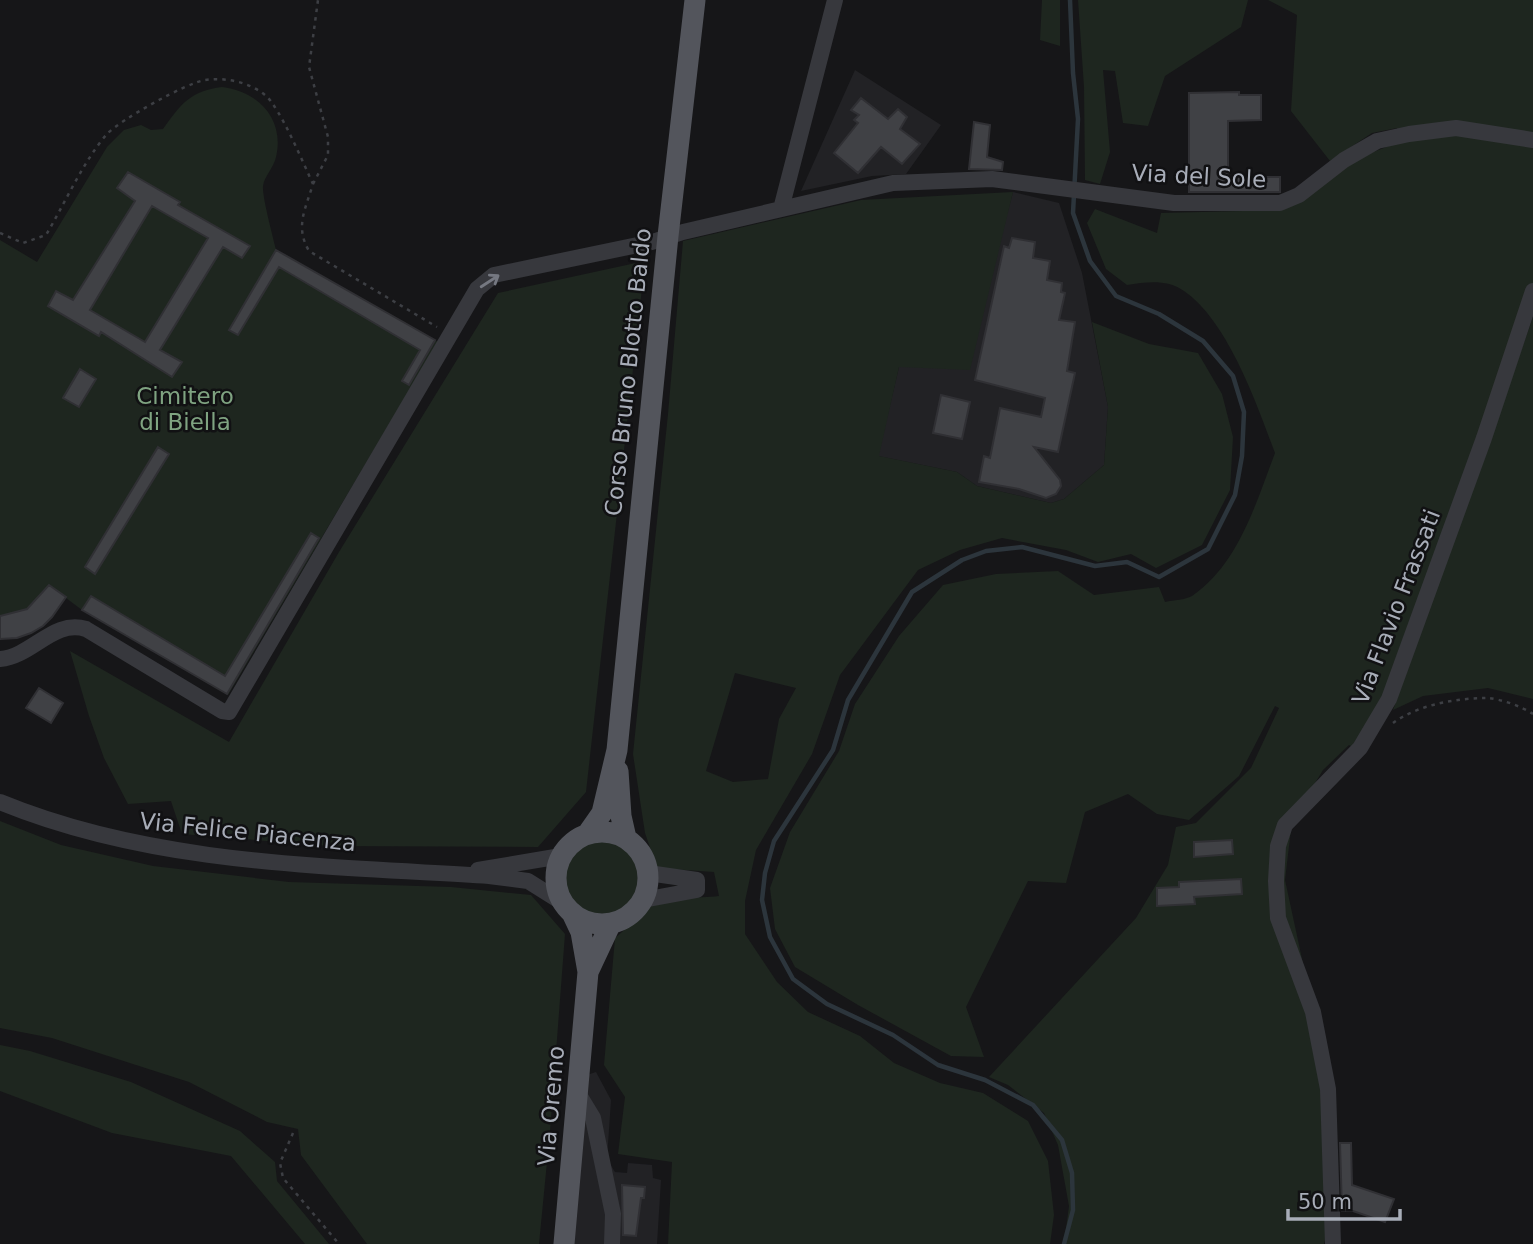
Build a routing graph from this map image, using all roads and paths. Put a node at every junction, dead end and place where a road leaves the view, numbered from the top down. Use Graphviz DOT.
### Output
graph roads {
  1 [pos="318,0"];
  2 [pos="695,0"];
  3 [pos="835,0"];
  4 [pos="1533,140"];
  5 [pos="313,184"];
  6 [pos="781,209"];
  7 [pos="0,233"];
  8 [pos="668,236"];
  9 [pos="1533,291"];
  10 [pos="451,335"];
  11 [pos="0,659"];
  12 [pos="1533,713"];
  13 [pos="1393,724"];
  14 [pos="617,750"];
  15 [pos="0,802"];
  16 [pos="588,833"];
  17 [pos="626,838"];
  18 [pos="561,856"];
  19 [pos="648,873"];
  20 [pos="455,874"];
  21 [pos="643,900"];
  22 [pos="567,908"];
  23 [pos="611,923"];
  24 [pos="588,972"];
  25 [pos="579,1095"];
  26 [pos="293,1133"];
  27 [pos="339,1244"];
  28 [pos="564,1244"];
  29 [pos="612,1244"];
  30 [pos="1333,1244"];
  1 -- 5 [label="path"];
  2 -- 8 [label="main road, Corso Bruno Blotto Baldo"];
  3 -- 6 [label="street"];
  4 -- 6 [label="street, Via del Sole"];
  5 -- 7 [label="path"];
  5 -- 10 [label="path"];
  6 -- 8 [label="street, Via del Sole"];
  10 -- 8 [label="street, Via del Sole, one-way"];
  8 -- 14 [label="main road, Corso Bruno Blotto Baldo"];
  9 -- 30 [label="street, Via Flavio Frassati"];
  10 -- 11 [label="street, Via del Sole"];
  12 -- 13 [label="path"];
  14 -- 16 [label="main road, Corso Bruno Blotto Baldo"];
  14 -- 17 [label="main road, Corso Bruno Blotto Baldo"];
  15 -- 20 [label="street, Via Felice Piacenza"];
  16 -- 17 [label="main road"];
  16 -- 18 [label="main road"];
  17 -- 19 [label="main road"];
  18 -- 20 [label="street, Via Felice Piacenza"];
  18 -- 22 [label="main road"];
  19 -- 21 [label="main road"];
  19 -- 21 [label="street"];
  20 -- 22 [label="street, Via Felice Piacenza"];
  21 -- 23 [label="main road"];
  22 -- 23 [label="main road"];
  22 -- 24 [label="main road, Via Oremo"];
  23 -- 24 [label="main road, Via Oremo"];
  24 -- 25 [label="main road, Via Oremo"];
  25 -- 28 [label="main road, Via Oremo"];
  25 -- 29 [label="street"];
  26 -- 27 [label="path"];
}
